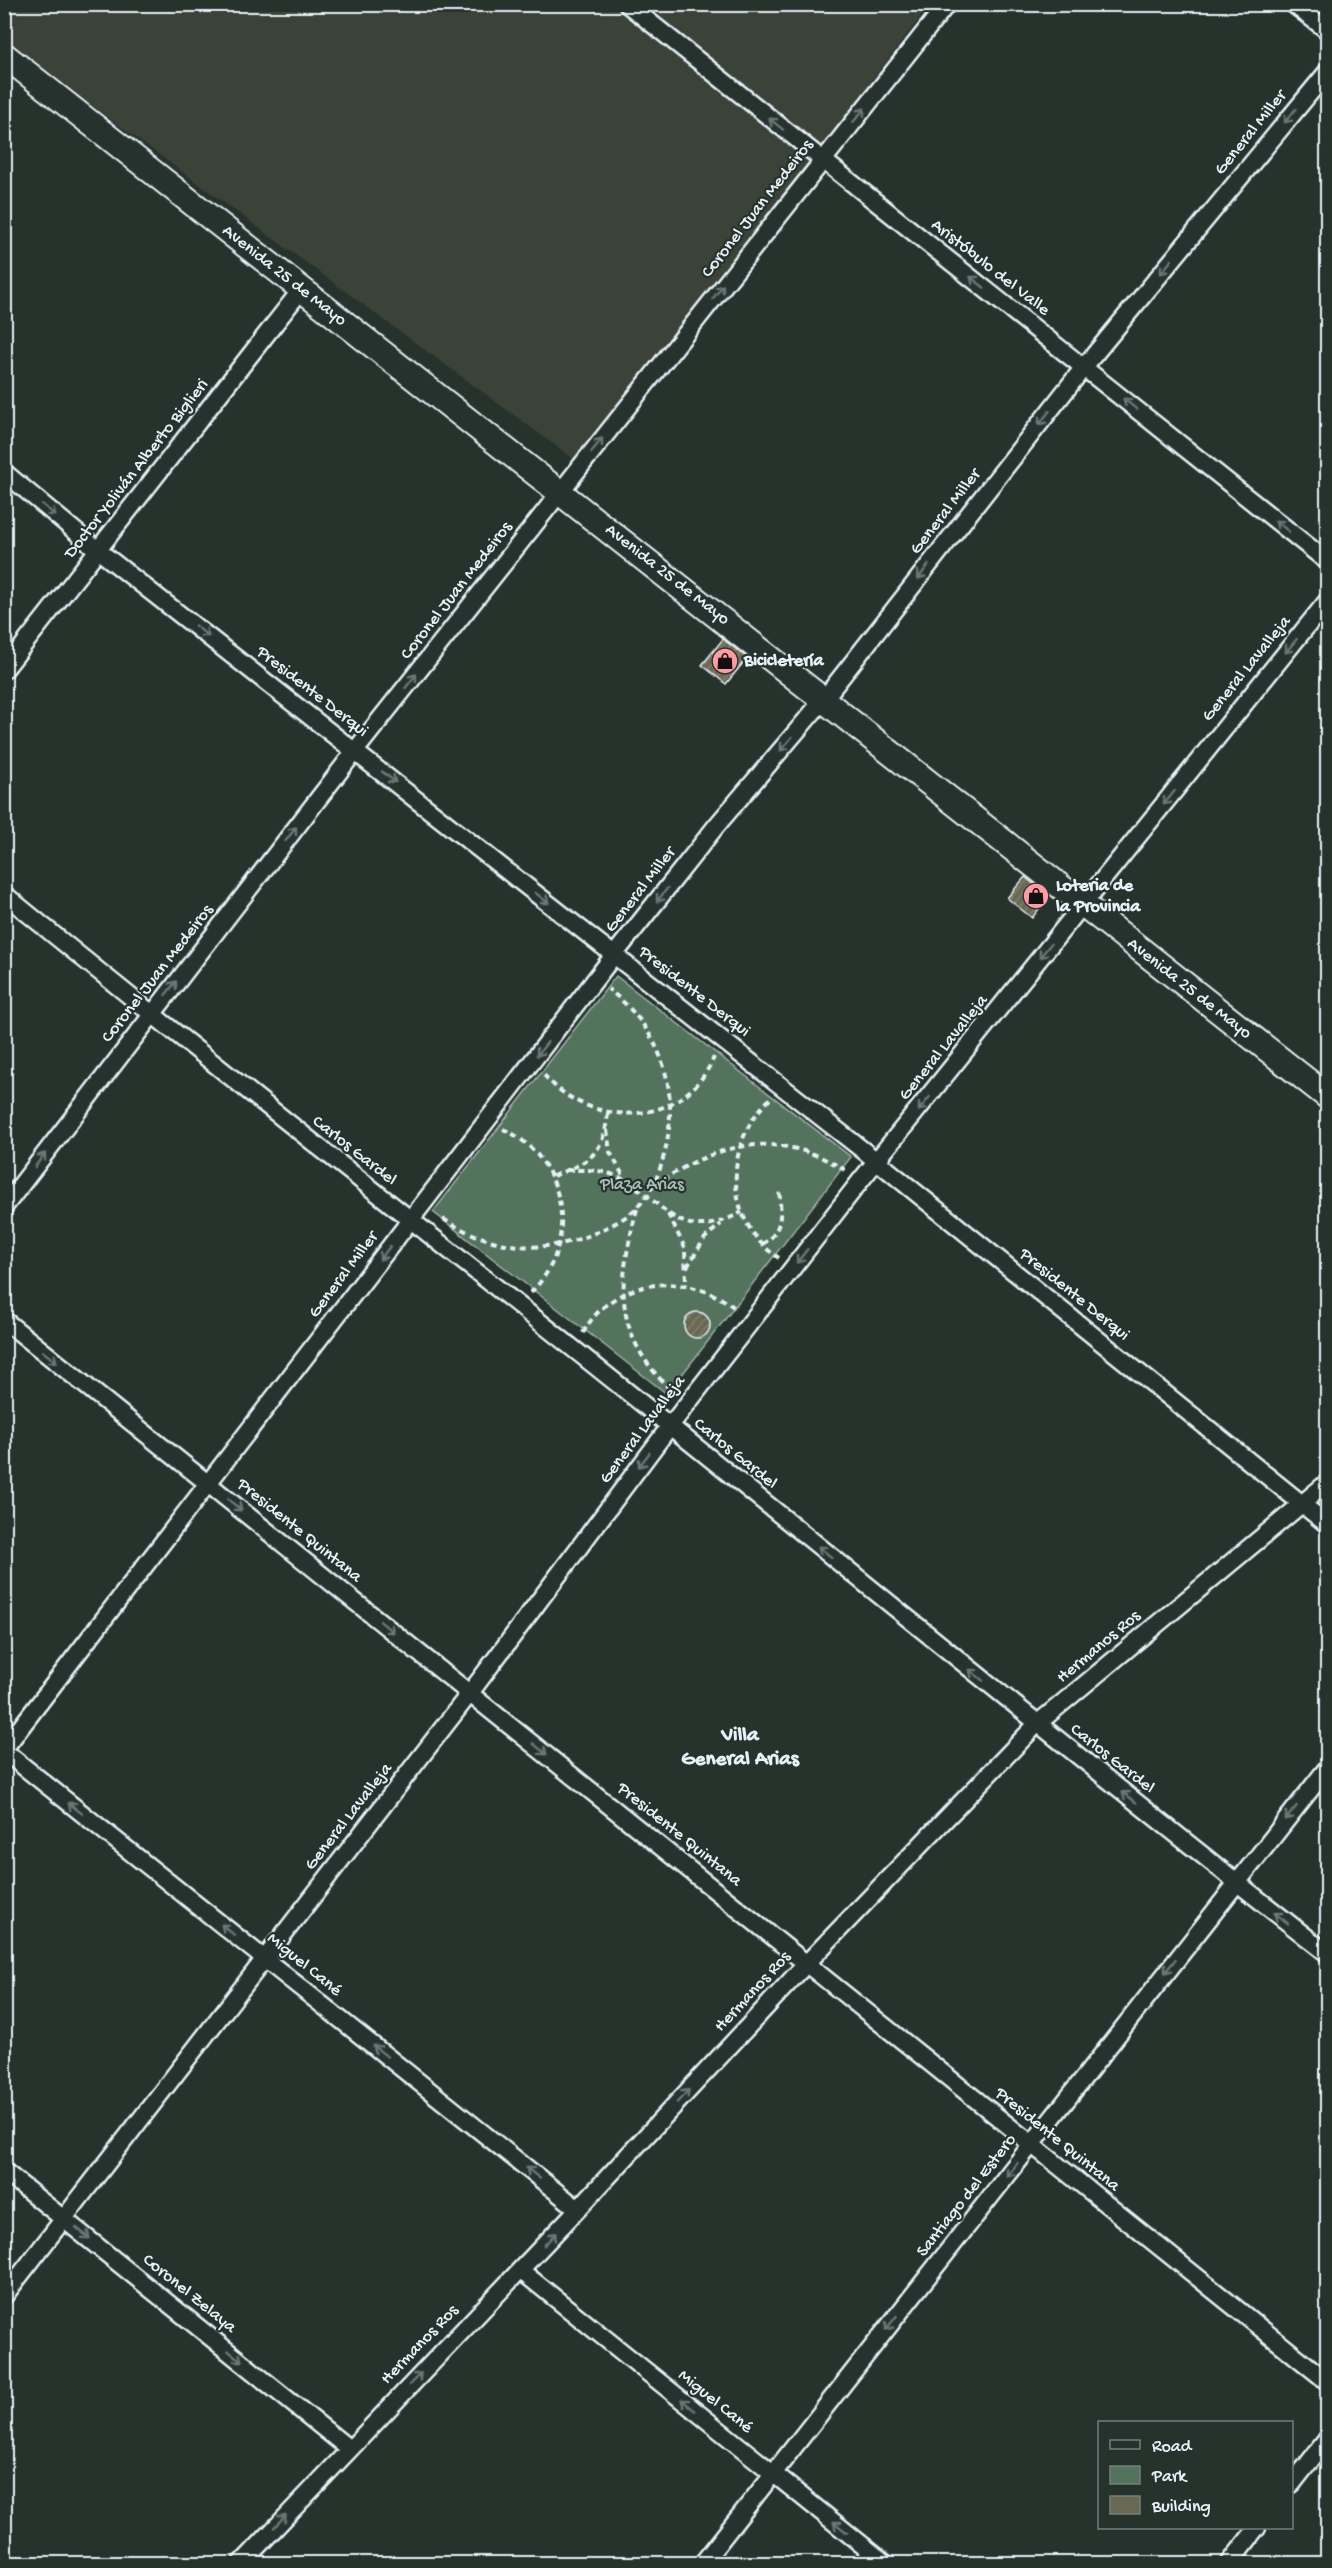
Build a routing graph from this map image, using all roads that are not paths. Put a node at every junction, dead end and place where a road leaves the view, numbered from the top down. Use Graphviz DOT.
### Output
graph roads {
  1 [pos="627,4"];
  2 [pos="947,4"];
  3 [pos="1293,4"];
  4 [pos="1328,31"];
  5 [pos="4,55"];
  6 [pos="1328,71"];
  7 [pos="822,160"];
  8 [pos="301,290"];
  9 [pos="1084,367"];
  10 [pos="4,472"];
  11 [pos="561,491"];
  12 [pos="99,551"];
  13 [pos="1328,562"];
  14 [pos="1328,600"];
  15 [pos="4,670"];
  16 [pos="824,699"];
  17 [pos="355,751"];
  18 [pos="4,894"];
  19 [pos="1082,906"];
  20 [pos="614,955"];
  21 [pos="151,1015"];
  22 [pos="1328,1098"];
  23 [pos="878,1162"];
  24 [pos="4,1207"];
  25 [pos="410,1220"];
  26 [pos="4,1320"];
  27 [pos="670,1426"];
  28 [pos="1328,1482"];
  29 [pos="208,1484"];
  30 [pos="1301,1504"];
  31 [pos="1328,1525"];
  32 [pos="470,1693"];
  33 [pos="1037,1724"];
  34 [pos="4,1750"];
  35 [pos="1328,1767"];
  36 [pos="1235,1882"];
  37 [pos="1328,1954"];
  38 [pos="264,1958"];
  39 [pos="807,1963"];
  40 [pos="1032,2145"];
  41 [pos="4,2171"];
  42 [pos="578,2209"];
  43 [pos="65,2218"];
  44 [pos="520,2270"];
  45 [pos="4,2296"];
  46 [pos="1328,2382"];
  47 [pos="1328,2438"];
  48 [pos="348,2448"];
  49 [pos="773,2474"];
  50 [pos="1293,2483"];
  51 [pos="1256,2529"];
  52 [pos="241,2564"];
  53 [pos="702,2564"];
  54 [pos="886,2564"];
  55 [pos="1229,2564"];
  7 -- 1 [label="street, Aristóbulo del Valle, one-way"];
  7 -- 2 [label="street, Coronel Juan Medeiros, one-way"];
  3 -- 4 [label="street"];
  5 -- 8 [label="main road, Avenida 25 de Mayo"];
  6 -- 9 [label="street, General Miller, one-way"];
  9 -- 7 [label="street, Aristóbulo del Valle, one-way"];
  11 -- 7 [label="street, Coronel Juan Medeiros, one-way"];
  8 -- 11 [label="main road, Avenida 25 de Mayo"];
  8 -- 12 [label="street, Doctor Yoliván Alberto Biglieri"];
  13 -- 9 [label="street, Aristóbulo del Valle, one-way"];
  9 -- 16 [label="street, General Miller, one-way"];
  10 -- 12 [label="street, Presidente Derqui, one-way"];
  11 -- 16 [label="main road, Avenida 25 de Mayo"];
  17 -- 11 [label="street, Coronel Juan Medeiros, one-way"];
  12 -- 15 [label="street, Doctor Yoliván Alberto Biglieri"];
  12 -- 17 [label="street, Presidente Derqui, one-way"];
  14 -- 19 [label="street, General Lavalleja, one-way"];
  16 -- 19 [label="main road, Avenida 25 de Mayo"];
  16 -- 20 [label="street, General Miller, one-way"];
  17 -- 20 [label="street, Presidente Derqui, one-way"];
  21 -- 17 [label="street, Coronel Juan Medeiros, one-way"];
  18 -- 21 [label="street, Carlos Gardel"];
  19 -- 22 [label="main road, Avenida 25 de Mayo"];
  19 -- 23 [label="street, General Lavalleja, one-way"];
  20 -- 23 [label="street, Presidente Derqui"];
  20 -- 25 [label="street, General Miller, one-way"];
  24 -- 21 [label="street, Coronel Juan Medeiros, one-way"];
  21 -- 25 [label="street, Carlos Gardel"];
  23 -- 27 [label="street, General Lavalleja, one-way"];
  23 -- 30 [label="street, Presidente Derqui"];
  25 -- 27 [label="street, Carlos Gardel"];
  25 -- 29 [label="street, General Miller, one-way"];
  26 -- 29 [label="street, Presidente Quintana, one-way"];
  27 -- 32 [label="street, General Lavalleja, one-way"];
  33 -- 27 [label="street, Carlos Gardel, one-way"];
  28 -- 30 [label="street, Hermanos Ros"];
  29 -- 32 [label="street, Presidente Quintana, one-way"];
  29 -- 34 [label="street, General Miller"];
  30 -- 31 [label="street, Presidente Derqui"];
  30 -- 33 [label="street, Hermanos Ros"];
  32 -- 38 [label="street, General Lavalleja"];
  32 -- 39 [label="street, Presidente Quintana, one-way"];
  36 -- 33 [label="street, Carlos Gardel, one-way"];
  33 -- 39 [label="street, Hermanos Ros"];
  38 -- 34 [label="street, Miguel Cané, one-way"];
  35 -- 36 [label="street, Santiago del Estero, one-way"];
  37 -- 36 [label="street, Carlos Gardel, one-way"];
  36 -- 40 [label="street, Santiago del Estero, one-way"];
  42 -- 38 [label="street, Miguel Cané, one-way"];
  38 -- 43 [label="street, General Lavalleja"];
  39 -- 40 [label="street, Presidente Quintana"];
  42 -- 39 [label="street, Hermanos Ros, one-way"];
  40 -- 46 [label="street, Presidente Quintana"];
  40 -- 49 [label="street, Santiago del Estero, one-way"];
  41 -- 43 [label="street, Coronel Zelaya"];
  44 -- 42 [label="street, Hermanos Ros, one-way"];
  43 -- 45 [label="street, General Lavalleja"];
  43 -- 48 [label="street, Coronel Zelaya, one-way"];
  48 -- 44 [label="street, Hermanos Ros, one-way"];
  49 -- 44 [label="street, Miguel Cané, one-way"];
  47 -- 50 [label="street"];
  52 -- 48 [label="street, Hermanos Ros, one-way"];
  49 -- 53 [label="street, Santiago del Estero"];
  54 -- 49 [label="street, Miguel Cané, one-way"];
  51 -- 55 [label="street"];
}
